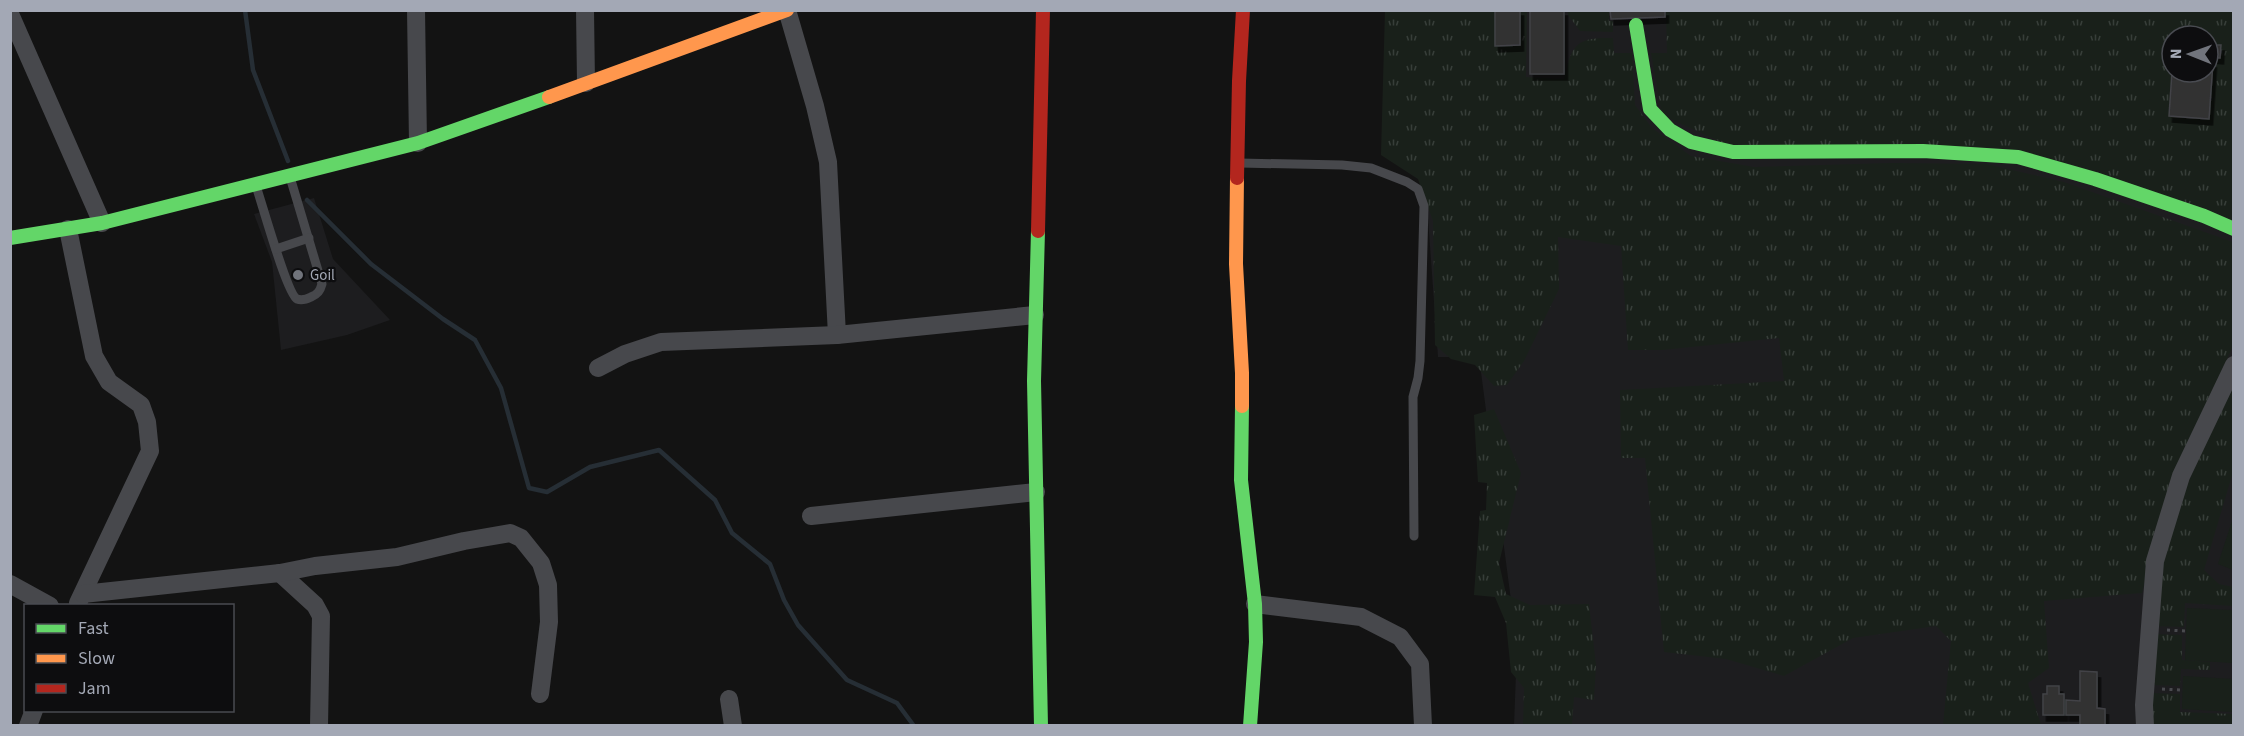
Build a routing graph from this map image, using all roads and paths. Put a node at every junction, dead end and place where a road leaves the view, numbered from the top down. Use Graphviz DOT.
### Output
graph roads {
  1 [pos="416,10"];
  2 [pos="585,10"];
  3 [pos="787,10"];
  4 [pos="1043,10"];
  5 [pos="1243,10"];
  6 [pos="10,14"];
  7 [pos="1636,25"];
  8 [pos="586,83"];
  9 [pos="418,143"];
  10 [pos="1238,163"];
  11 [pos="289,176"];
  12 [pos="256,184"];
  13 [pos="102,223"];
  14 [pos="68,228"];
  15 [pos="2234,229"];
  16 [pos="10,238"];
  17 [pos="309,238"];
  18 [pos="276,249"];
  19 [pos="1035,315"];
  20 [pos="837,335"];
  21 [pos="2234,365"];
  22 [pos="598,368"];
  23 [pos="1036,492"];
  24 [pos="811,516"];
  25 [pos="1414,536"];
  26 [pos="280,573"];
  27 [pos="10,584"];
  28 [pos="80,600"];
  29 [pos="46,604"];
  30 [pos="1255,604"];
  31 [pos="540,694"];
  32 [pos="729,699"];
  33 [pos="34,712"];
  34 [pos="28,726"];
  35 [pos="319,726"];
  36 [pos="733,726"];
  37 [pos="1041,726"];
  38 [pos="1250,726"];
  39 [pos="1423,726"];
  40 [pos="2145,726"];
  1 -- 9 [label="street"];
  2 -- 8 [label="street"];
  3 -- 8 [label="street"];
  3 -- 20 [label="street"];
  4 -- 19 [label="street"];
  5 -- 10 [label="street"];
  6 -- 13 [label="street"];
  7 -- 15 [label="street"];
  8 -- 9 [label="street"];
  9 -- 11 [label="street"];
  10 -- 25 [label="lane"];
  10 -- 30 [label="street"];
  11 -- 12 [label="street"];
  11 -- 17 [label="lane"];
  12 -- 13 [label="street"];
  12 -- 18 [label="lane"];
  13 -- 14 [label="street"];
  14 -- 16 [label="street"];
  14 -- 28 [label="street"];
  17 -- 18 [label="lane"];
  17 -- 18 [label="lane"];
  19 -- 20 [label="street"];
  19 -- 23 [label="street"];
  20 -- 22 [label="street"];
  21 -- 40 [label="street"];
  23 -- 24 [label="street"];
  23 -- 37 [label="street"];
  26 -- 28 [label="street"];
  26 -- 31 [label="street"];
  26 -- 35 [label="street"];
  27 -- 29 [label="street"];
  30 -- 38 [label="street"];
  30 -- 39 [label="street"];
  32 -- 36 [label="street"];
  33 -- 34 [label="street"];
}
